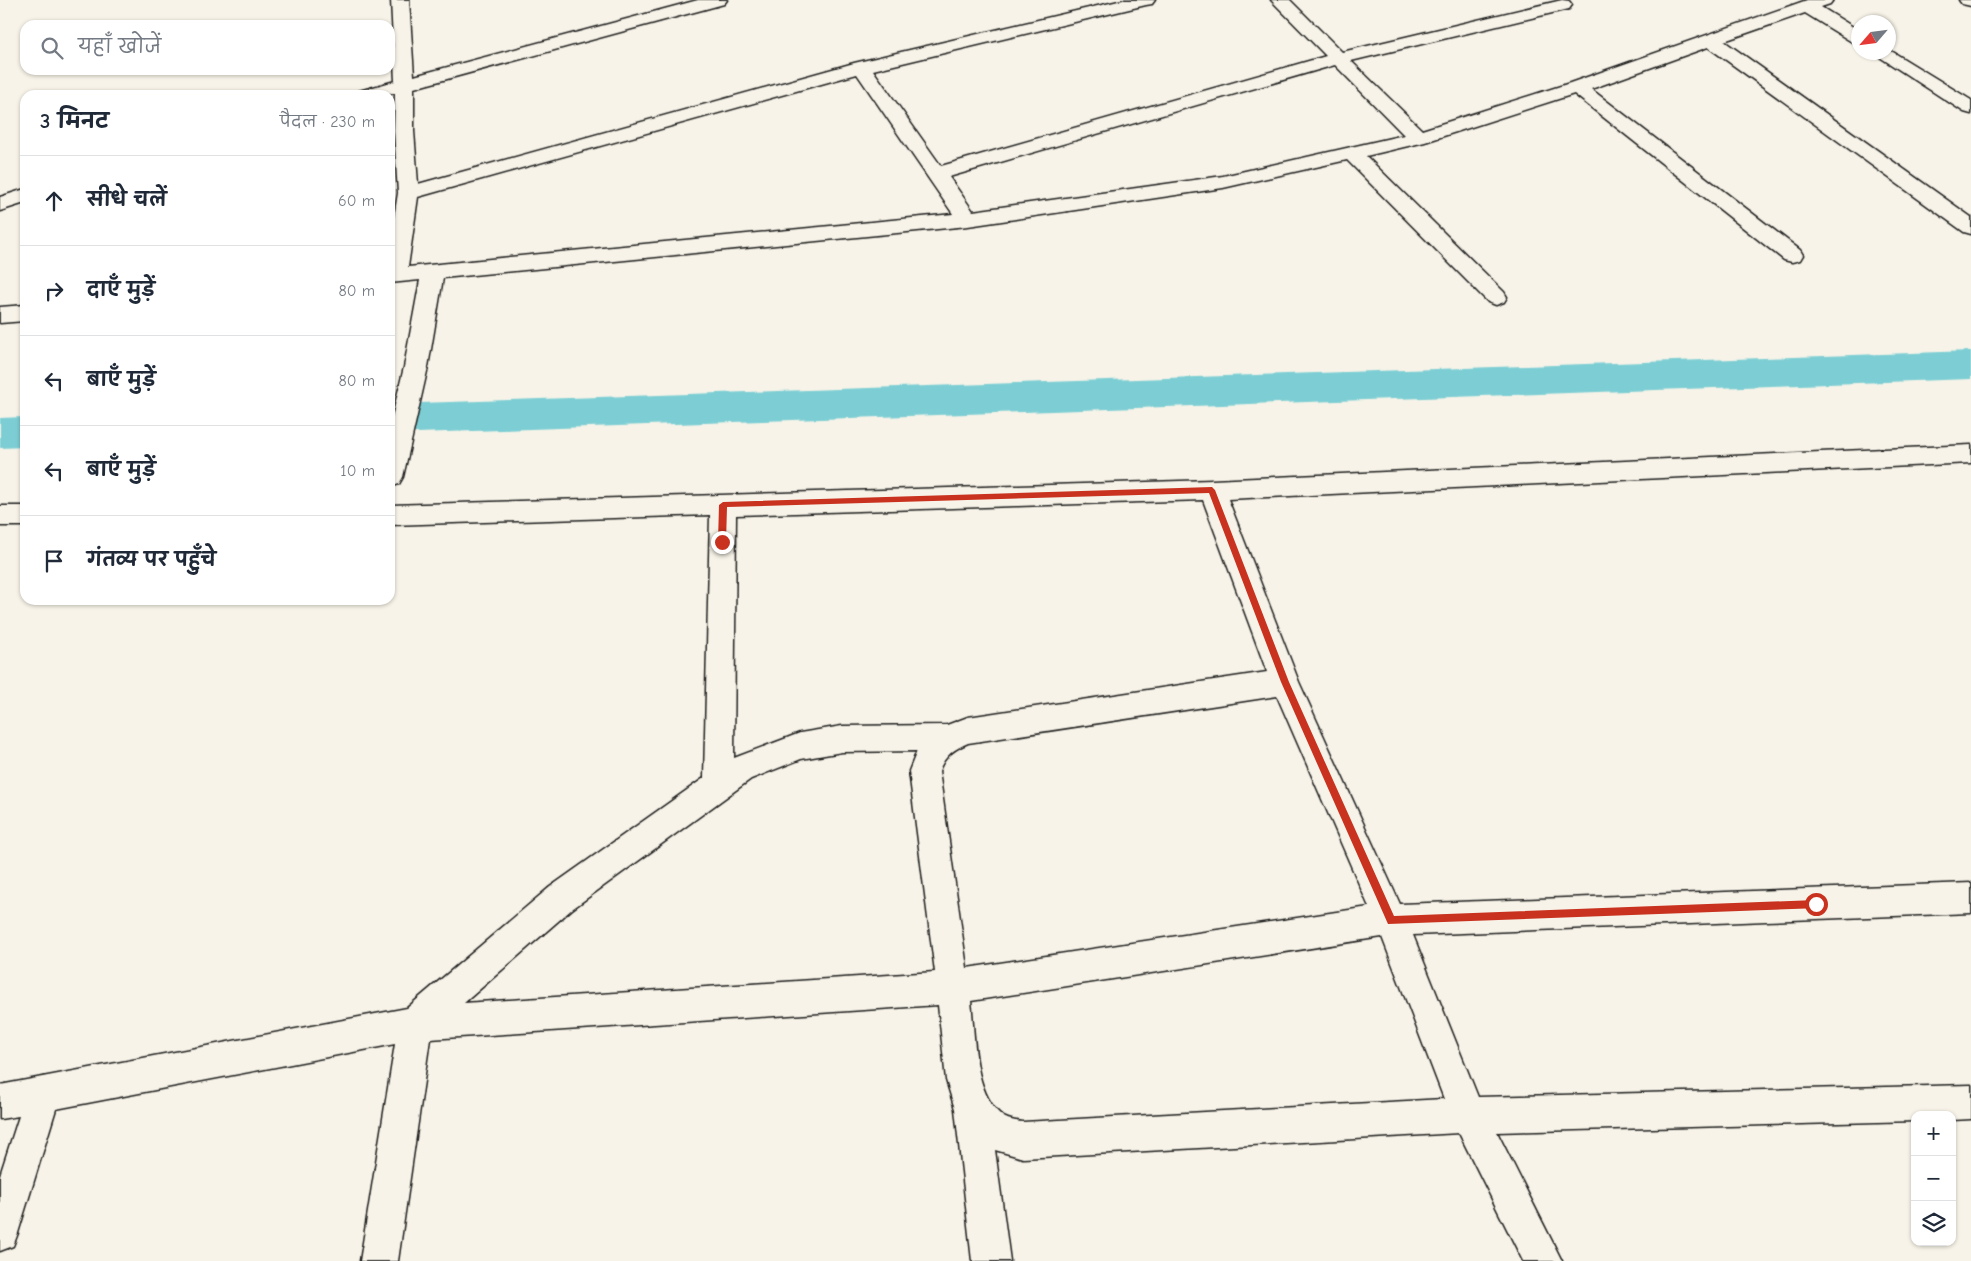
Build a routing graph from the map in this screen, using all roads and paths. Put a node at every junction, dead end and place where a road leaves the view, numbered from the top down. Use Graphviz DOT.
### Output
graph roads {
  1 [pos="400,0"];
  2 [pos="718,0"];
  3 [pos="1146,0"];
  4 [pos="1280,0"];
  5 [pos="1816,3"];
  6 [pos="1563,5"];
  7 [pos="1851,32"];
  8 [pos="1712,41"];
  9 [pos="1339,58"];
  10 [pos="1894,60"];
  11 [pos="861,67"];
  12 [pos="405,84"];
  13 [pos="1577,87"];
  14 [pos="384,90"];
  15 [pos="1971,108"];
  16 [pos="1418,138"];
  17 [pos="1352,154"];
  18 [pos="936,174"];
  19 [pos="408,193"];
  20 [pos="20,198"];
  21 [pos="0,204"];
  22 [pos="968,219"];
  23 [pos="1971,227"];
  24 [pos="1792,255"];
  25 [pos="395,264"];
  26 [pos="434,271"];
  27 [pos="395,275"];
  28 [pos="1496,297"];
  29 [pos="20,313"];
  30 [pos="0,315"];
  31 [pos="1971,454"];
  32 [pos="395,456"];
  33 [pos="1212,490"];
  34 [pos="723,505"];
  35 [pos="395,515"];
  36 [pos="0,516"];
  37 [pos="20,516"];
  38 [pos="1285,682"];
  39 [pos="947,738"];
  40 [pos="719,786"];
  41 [pos="1971,898"];
  42 [pos="1391,920"];
  43 [pos="953,987"];
  44 [pos="415,1023"];
  45 [pos="44,1094"];
  46 [pos="0,1102"];
  47 [pos="1971,1102"];
  48 [pos="972,1109"];
  49 [pos="1468,1115"];
  50 [pos="0,1233"];
  51 [pos="379,1261"];
  52 [pos="991,1261"];
  53 [pos="1542,1261"];
  1 -- 12 [label="street"];
  2 -- 12 [label="street"];
  3 -- 11 [label="street"];
  4 -- 9 [label="street"];
  5 -- 7 [label="street"];
  5 -- 8 [label="street"];
  6 -- 9 [label="street"];
  8 -- 13 [label="street"];
  8 -- 23 [label="street"];
  9 -- 16 [label="street"];
  9 -- 18 [label="street"];
  10 -- 15 [label="street"];
  11 -- 18 [label="street"];
  11 -- 19 [label="street"];
  12 -- 14 [label="street"];
  12 -- 19 [label="street"];
  13 -- 16 [label="street"];
  13 -- 24 [label="street"];
  16 -- 17 [label="street"];
  17 -- 22 [label="street"];
  17 -- 28 [label="street"];
  18 -- 22 [label="street"];
  19 -- 25 [label="street"];
  20 -- 21 [label="street"];
  22 -- 26 [label="street"];
  26 -- 27 [label="street"];
  26 -- 32 [label="street"];
  29 -- 30 [label="street"];
  31 -- 33 [label="street"];
  33 -- 34 [label="street"];
  33 -- 38 [label="street"];
  34 -- 35 [label="street"];
  34 -- 40 [label="street"];
  36 -- 37 [label="street"];
  38 -- 39 [label="street"];
  38 -- 42 [label="street"];
  39 -- 40 [label="street"];
  39 -- 43 [label="street"];
  40 -- 44 [label="street"];
  41 -- 42 [label="street"];
  42 -- 43 [label="street"];
  42 -- 49 [label="street"];
  43 -- 44 [label="street"];
  43 -- 48 [label="street"];
  44 -- 45 [label="street"];
  44 -- 51 [label="street"];
  45 -- 46 [label="street"];
  45 -- 50 [label="street"];
  47 -- 49 [label="street"];
  48 -- 49 [label="street"];
  48 -- 52 [label="street"];
  49 -- 53 [label="street"];
}
